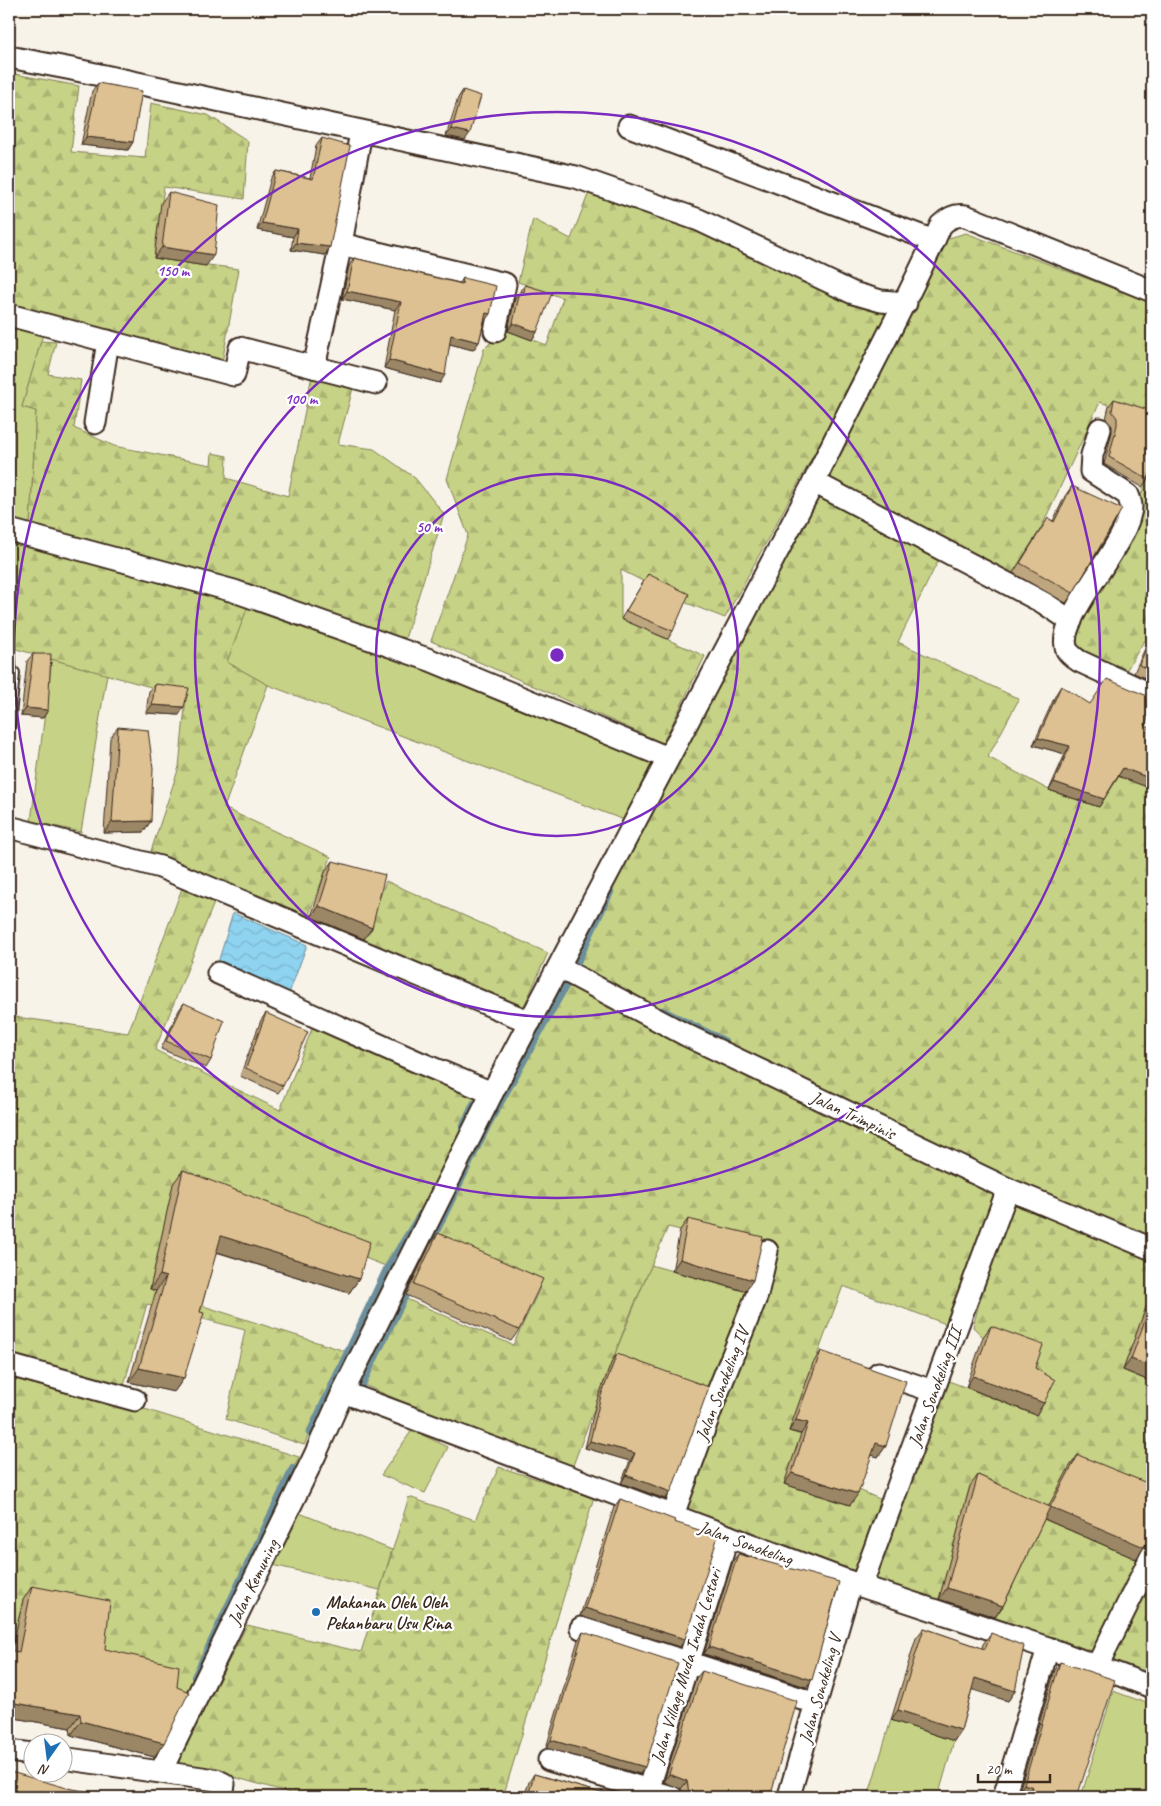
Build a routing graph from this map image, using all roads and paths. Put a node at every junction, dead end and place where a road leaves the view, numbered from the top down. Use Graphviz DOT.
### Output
graph roads {
  1 [pos="9,57"];
  2 [pos="629,126"];
  3 [pos="361,132"];
  4 [pos="934,241"];
  5 [pos="341,244"];
  6 [pos="1152,291"];
  7 [pos="906,303"];
  8 [pos="9,315"];
  9 [pos="495,331"];
  10 [pos="108,341"];
  11 [pos="314,367"];
  12 [pos="376,383"];
  13 [pos="94,423"];
  14 [pos="1100,429"];
  15 [pos="814,482"];
  16 [pos="9,530"];
  17 [pos="1071,621"];
  18 [pos="14,672"];
  19 [pos="1152,695"];
  20 [pos="9,726"];
  21 [pos="668,758"];
  22 [pos="9,827"];
  23 [pos="560,968"];
  24 [pos="218,973"];
  25 [pos="530,1022"];
  26 [pos="492,1092"];
  27 [pos="1008,1189"];
  28 [pos="1152,1250"];
  29 [pos="767,1252"];
  30 [pos="9,1365"];
  31 [pos="861,1366"];
  32 [pos="933,1391"];
  33 [pos="343,1392"];
  34 [pos="135,1400"];
  35 [pos="673,1516"];
  36 [pos="728,1536"];
  37 [pos="1152,1555"];
  38 [pos="856,1584"];
  39 [pos="580,1628"];
  40 [pos="1048,1648"];
  41 [pos="687,1662"];
  42 [pos="1097,1666"];
  43 [pos="1152,1687"];
  44 [pos="802,1699"];
  45 [pos="9,1751"];
  46 [pos="22,1753"];
  47 [pos="72,1759"];
  48 [pos="549,1760"];
  49 [pos="162,1771"];
  50 [pos="218,1788"];
  51 [pos="647,1794"];
  52 [pos="672,1797"];
  53 [pos="790,1797"];
  54 [pos="1004,1797"];
  1 -- 3 [label="street"];
  2 -- 4 [label="street"];
  3 -- 5 [label="street"];
  3 -- 7 [label="street"];
  4 -- 6 [label="street, Jalan Kemuning"];
  4 -- 7 [label="street, Jalan Kemuning"];
  5 -- 9 [label="street"];
  5 -- 11 [label="street"];
  7 -- 15 [label="street, Jalan Kemuning"];
  8 -- 10 [label="street"];
  10 -- 11 [label="street"];
  10 -- 13 [label="street"];
  11 -- 12 [label="street"];
  14 -- 17 [label="street"];
  15 -- 17 [label="street"];
  15 -- 21 [label="street, Jalan Kemuning"];
  16 -- 21 [label="street"];
  17 -- 19 [label="street"];
  18 -- 20 [label="lane"];
  21 -- 23 [label="street, Jalan Kemuning"];
  22 -- 25 [label="street"];
  23 -- 25 [label="street, Jalan Kemuning"];
  23 -- 27 [label="street, Jalan Trimpinis"];
  24 -- 26 [label="street"];
  25 -- 26 [label="street, Jalan Kemuning"];
  26 -- 33 [label="street, Jalan Kemuning"];
  27 -- 28 [label="street, Jalan Trimpinis"];
  27 -- 32 [label="street, Jalan Sonokeling III"];
  29 -- 35 [label="street, Jalan Sonokeling IV"];
  30 -- 34 [label="street"];
  31 -- 32 [label="street"];
  32 -- 38 [label="street, Jalan Sonokeling III"];
  33 -- 35 [label="street, Jalan Sonokeling"];
  33 -- 49 [label="street, Jalan Kemuning"];
  35 -- 36 [label="street, Jalan Sonokeling"];
  36 -- 38 [label="street, Jalan Sonokeling"];
  36 -- 41 [label="street, Jalan Village Muda Indah Lestari"];
  37 -- 42 [label="street"];
  38 -- 40 [label="street, Jalan Sonokeling"];
  38 -- 53 [label="street, Jalan Sonokeling V"];
  39 -- 41 [label="street"];
  40 -- 42 [label="street, Jalan Sonokeling"];
  40 -- 54 [label="street"];
  41 -- 44 [label="street"];
  41 -- 51 [label="street, Jalan Village Muda Indah Lestari"];
  42 -- 43 [label="street, Jalan Sonokeling"];
  45 -- 46 [label="street"];
  47 -- 49 [label="street"];
  48 -- 51 [label="street"];
  49 -- 50 [label="street"];
  51 -- 52 [label="street"];
}
